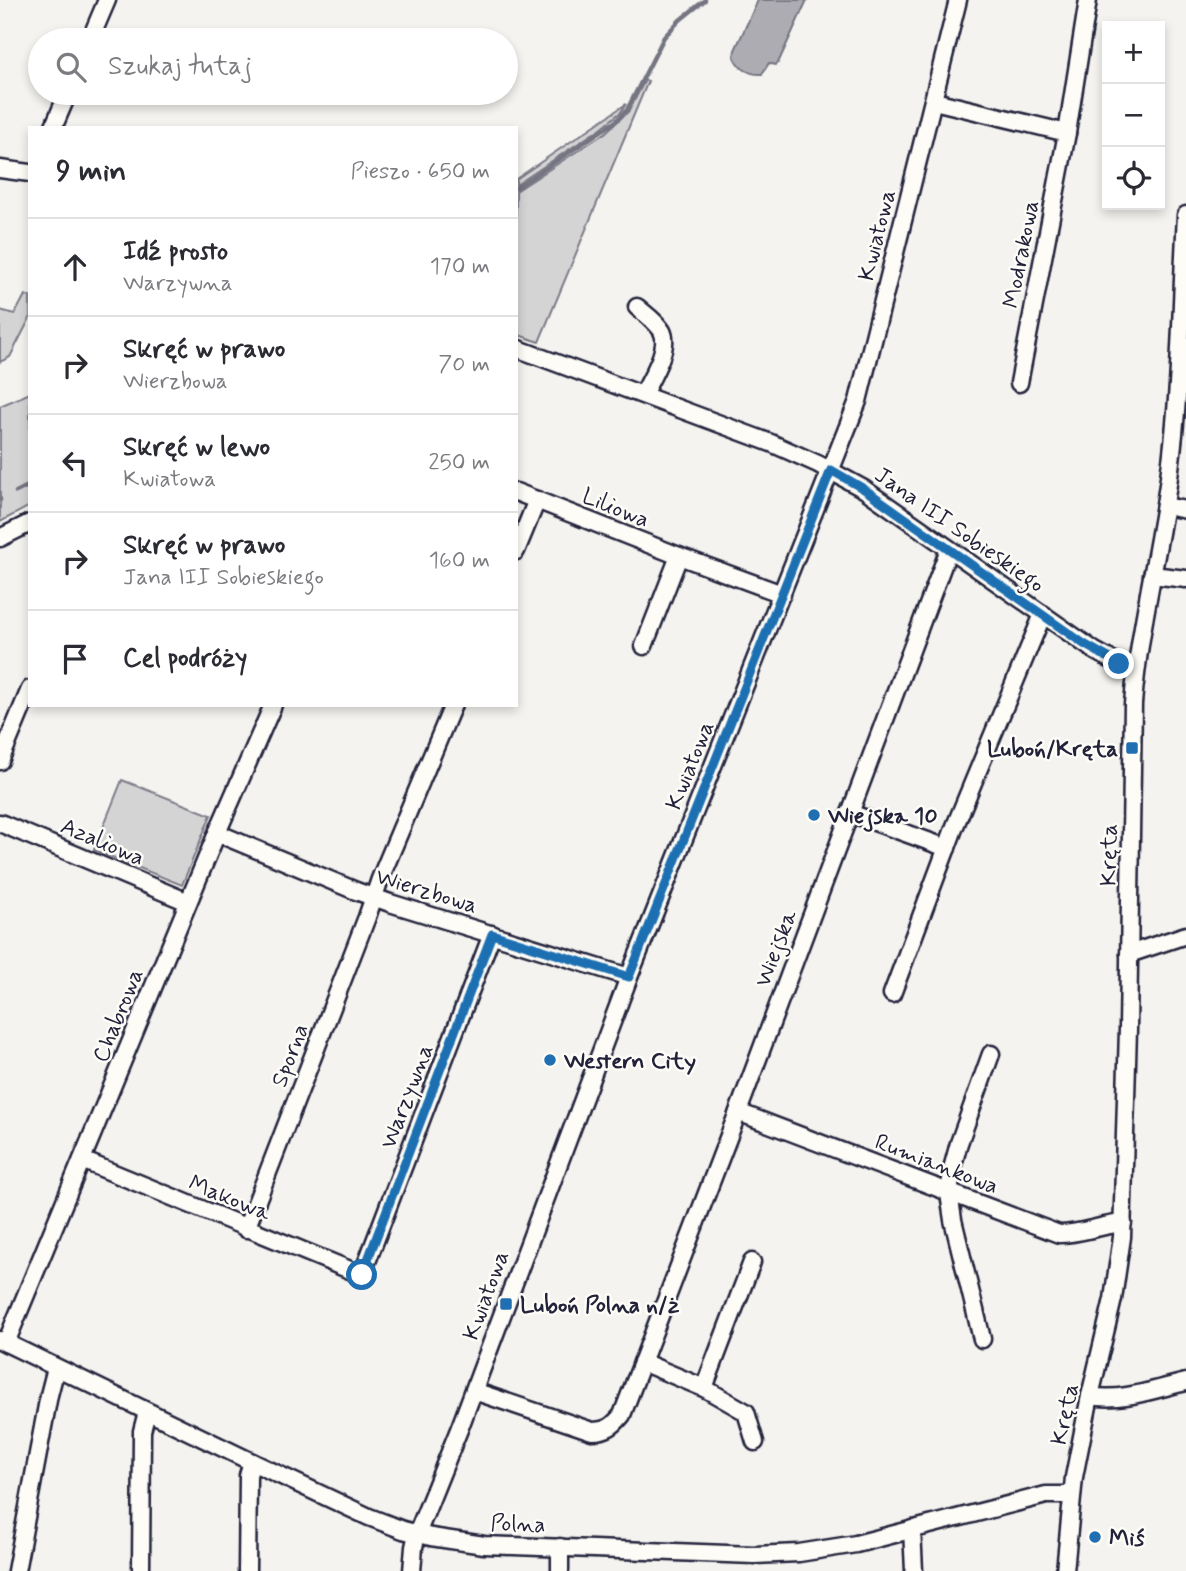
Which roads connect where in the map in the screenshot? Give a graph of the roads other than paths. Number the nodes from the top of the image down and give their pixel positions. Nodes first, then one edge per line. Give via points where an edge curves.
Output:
1 (107, 0) edge
2 (958, 0) edge
3 (1088, 0) edge
4 (95, 28) edge
5 (934, 101) junction
6 (63, 105) edge
7 (54, 126) edge
8 (1067, 133) junction
9 (0, 169) edge
10 (28, 173) edge
11 (1186, 215) edge
12 (637, 307) dead end
13 (518, 349) edge
14 (1019, 383) dead end
15 (643, 395) junction
16 (831, 470) junction
17 (518, 493) edge
18 (537, 500) junction
19 (1165, 506) junction
20 (1186, 510) edge
21 (28, 524) edge
22 (0, 538) edge
23 (518, 546) edge
24 (948, 549) junction
25 (678, 556) junction
26 (1152, 575) junction
27 (1186, 579) edge
28 (782, 594) junction
29 (1043, 614) junction
30 (644, 646) dead end
31 (1136, 668) junction
32 (28, 694) edge
33 (272, 707) edge
34 (452, 707) edge
35 (0, 761) edge
36 (850, 813) junction
37 (0, 823) edge
38 (217, 833) junction
39 (947, 848) junction
40 (374, 897) junction
41 (188, 902) junction
42 (492, 934) junction
43 (1186, 935) edge
44 (1129, 954) junction
45 (629, 977) junction
46 (892, 994) dead end
47 (991, 1054) dead end
48 (738, 1112) junction
49 (82, 1160) junction
50 (949, 1193) junction
51 (1122, 1223) junction
52 (246, 1228) junction
53 (752, 1262) dead end
54 (362, 1275) joint
55 (982, 1339) dead end
56 (3, 1341) edge
57 (642, 1362) junction
58 (56, 1368) junction
59 (1186, 1382) edge
60 (704, 1388) junction
61 (474, 1391) junction
62 (1090, 1396) junction
63 (147, 1412) junction
64 (755, 1442) dead end
65 (252, 1462) junction
66 (1072, 1495) junction
67 (912, 1529) junction
68 (417, 1534) junction
69 (560, 1547) junction
70 (16, 1571) edge
71 (141, 1571) edge
72 (247, 1571) edge
73 (412, 1571) edge
74 (560, 1571) edge
75 (915, 1571) edge
76 (1065, 1571) edge

1 - 4 street
2 - 5 street, Kwiatowa
3 - 8 street, Modrakowa
5 - 8 street
5 - 16 street, Kwiatowa via 858,401
6 - 7 street
8 - 14 street, Modrakowa
9 - 10 street
11 - 19 street, Kręta via 1173,446
12 - 15 street via 657,325 665,340
13 - 15 street, Jana III Sobieskiego
15 - 16 street, Jana III Sobieskiego
16 - 24 street, Jana III Sobieskiego
16 - 28 street, Kwiatowa
17 - 18 street
18 - 23 street
18 - 25 street, Liliowa
19 - 20 street
19 - 26 street, Kręta
21 - 22 street
24 - 29 street, Jana III Sobieskiego
24 - 36 street, Wiejska
25 - 28 street, Liliowa
25 - 30 street
26 - 27 street
26 - 31 street, Kręta
28 - 45 street, Kwiatowa
29 - 31 street, Jana III Sobieskiego via 1104,657
29 - 39 street
31 - 44 street, Kręta
32 - 35 street
33 - 38 street, Chabrowa
34 - 40 street, Sporna
36 - 39 street
36 - 48 street, Wiejska
37 - 41 street, Azaliowa
38 - 40 street, Wierzbowa
38 - 41 street, Chabrowa
39 - 46 street
40 - 42 street, Wierzbowa
40 - 52 street, Sporna
41 - 49 street, Chabrowa
42 - 45 street, Wierzbowa
42 - 54 street, Warzywna
43 - 44 street
44 - 51 street, Kręta
45 - 61 street, Kwiatowa
47 - 50 street via 959,1143
48 - 50 street, Rumiankowa
48 - 57 street, Wiejska
49 - 52 street, Makowa
49 - 56 street, Chabrowa
50 - 51 street, Rumiankowa via 1059,1234
50 - 55 street
51 - 62 street, Kręta via 1114,1299
52 - 54 street, Makowa
53 - 60 street
56 - 58 street, Polna
57 - 60 street
57 - 61 street, Wiejska via 622,1415 605,1430 586,1429
58 - 63 street, Polna
58 - 70 street
59 - 62 street via 1120,1397
60 - 64 street via 746,1412
61 - 68 street, Kwiatowa
62 - 66 street, Kręta
63 - 65 street, Polna
63 - 71 street via 142,1431
65 - 68 street, Polna via 369,1517
65 - 72 street
66 - 67 street, Polna via 1046,1495
66 - 76 street, Kręta
67 - 69 street, Polna via 842,1547 785,1554
67 - 75 street
68 - 69 street, Polna via 476,1544
68 - 73 street, Kwiatowa
69 - 74 street

